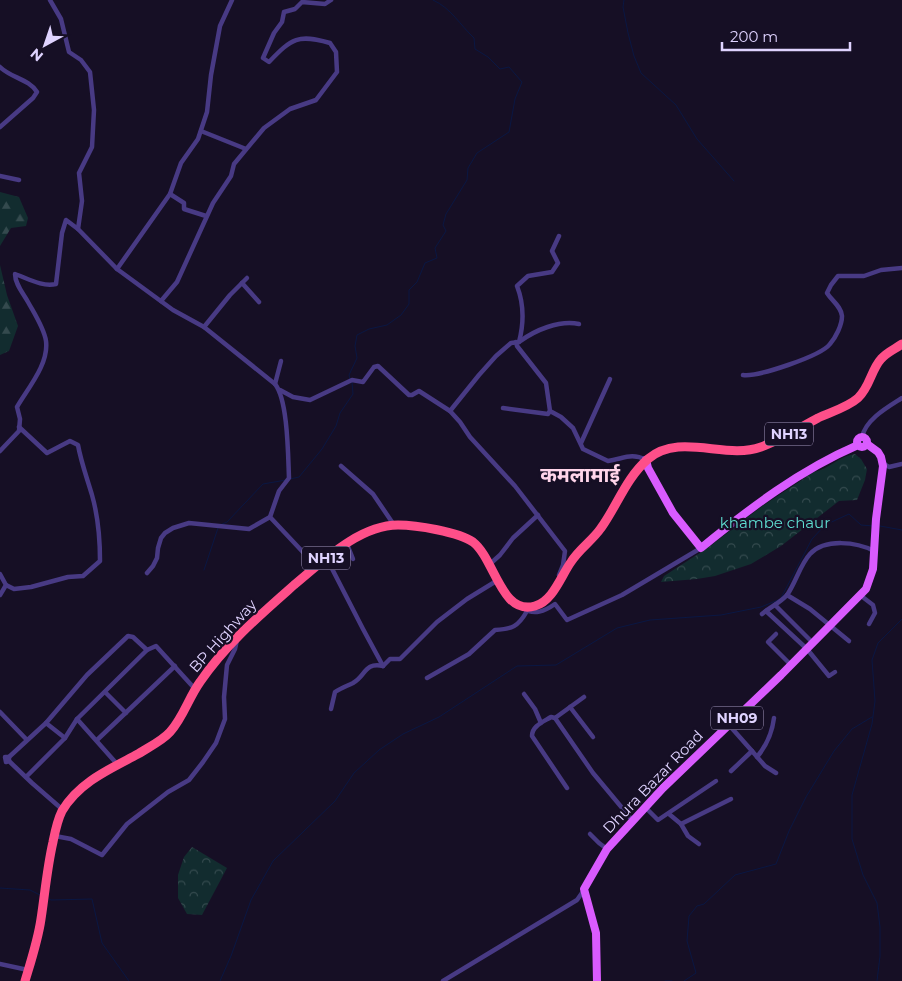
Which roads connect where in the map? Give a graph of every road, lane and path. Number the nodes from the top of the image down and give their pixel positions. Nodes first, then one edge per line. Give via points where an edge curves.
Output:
1 (50, 0) edge
2 (232, 0) edge
3 (331, 0) edge
4 (0, 67) edge
5 (0, 127) edge
6 (201, 131) junction
7 (246, 149) junction
8 (0, 176) edge
9 (19, 180) dead end
10 (170, 194) junction
11 (206, 216) junction
12 (78, 229) junction
13 (559, 236) dead end
14 (902, 268) edge
15 (117, 269) junction
16 (247, 278) dead end
17 (242, 283) junction
18 (161, 301) junction
19 (259, 302) dead end
20 (579, 324) dead end
21 (204, 327) junction
22 (518, 342) junction
23 (902, 344) edge
24 (280, 361) dead end
25 (743, 375) dead end
26 (610, 379) dead end
27 (275, 384) junction
28 (280, 390) junction
29 (902, 398) edge
30 (503, 408) dead end
31 (450, 411) junction
32 (550, 411) junction
33 (19, 427) junction
34 (862, 437) junction
35 (581, 443) junction
36 (867, 444) junction
37 (858, 445) junction
38 (0, 452) edge
39 (646, 460) junction
40 (883, 463) junction
41 (902, 464) edge
42 (340, 466) dead end
43 (538, 516) junction
44 (270, 517) junction
45 (394, 525) junction
46 (347, 544) junction
47 (701, 548) junction
48 (875, 551) junction
49 (326, 557) junction
50 (353, 559) dead end
51 (490, 564) junction
52 (316, 566) junction
53 (147, 573) dead end
54 (0, 574) edge
55 (498, 580) junction
56 (558, 581) junction
57 (6, 585) junction
58 (0, 595) edge
59 (787, 595) junction
60 (860, 595) junction
61 (775, 605) junction
62 (525, 609) junction
63 (785, 615) junction
64 (778, 622) junction
65 (870, 624) dead end
66 (830, 625) junction
67 (776, 634) dead end
68 (238, 636) junction
69 (850, 641) dead end
70 (813, 643) junction
71 (147, 650) junction
72 (806, 650) junction
73 (791, 665) junction
74 (174, 666) junction
75 (383, 666) junction
76 (835, 672) dead end
77 (426, 678) dead end
78 (195, 689) junction
79 (105, 692) junction
80 (524, 694) dead end
81 (584, 697) dead end
82 (570, 707) junction
83 (331, 709) dead end
84 (0, 712) edge
85 (126, 713) junction
86 (555, 718) junction
87 (774, 718) dead end
88 (77, 719) junction
89 (46, 723) junction
90 (541, 723) junction
91 (729, 725) junction
92 (593, 737) dead end
93 (66, 738) junction
94 (27, 740) junction
95 (97, 740) junction
96 (0, 751) edge
97 (752, 751) junction
98 (757, 757) junction
99 (7, 759) junction
100 (0, 766) edge
101 (118, 766) junction
102 (731, 771) dead end
103 (776, 773) dead end
104 (26, 777) junction
105 (716, 781) dead end
106 (567, 788) dead end
107 (731, 800) dead end
108 (645, 807) junction
109 (63, 810) junction
110 (669, 814) junction
111 (633, 821) junction
112 (681, 824) junction
113 (590, 834) dead end
114 (54, 835) junction
115 (699, 844) dead end
116 (607, 849) junction
117 (584, 889) junction
118 (0, 964) edge
119 (28, 970) junction
120 (25, 981) edge
121 (443, 981) edge
122 (597, 981) edge

1 - 12 street via 61,19 69,52 90,72 94,110 92,148 79,173 82,201
2 - 6 street via 220,26 207,112
3 - 7 street via 325,4 302,2 295,9 284,12 263,58 269,62 284,46 302,38 316,39 330,44 336,52 337,72 316,100 290,109 264,128
4 - 5 street via 32,85 37,92
6 - 7 street
6 - 10 street via 181,163
7 - 11 street via 234,164 231,176
8 - 9 street
10 - 11 street via 184,202 184,209
10 - 15 street
11 - 18 street via 177,282
12 - 15 street
12 - 33 street via 66,220 56,284 48,286 16,274 15,280 46,340 40,370 17,407
13 - 22 street via 552,251 558,263 552,272 528,276 517,286 523,326
14 - 25 street via 864,276 838,276 827,293 839,307 841,325 829,345 814,355 760,374
15 - 18 street
16 - 17 street
17 - 19 street
17 - 21 street
18 - 21 street
20 - 22 street via 570,322 549,327
21 - 27 street
22 - 31 street via 511,343 496,356
22 - 32 street via 517,346 546,383
23 - 39 highway, NH13 via 879,360 869,384 857,399 770,443 735,451 670,448
24 - 27 street
26 - 35 street
27 - 28 street
28 - 31 street via 293,397 310,400 352,380 363,382 378,366 409,395 419,391
28 - 44 street via 289,478 279,491
29 - 34 street via 877,415 865,427
30 - 32 street via 540,414
31 - 43 street
32 - 35 street via 573,428
33 - 38 street
33 - 57 street via 47,453 70,441 78,446 100,534 100,561 83,576 68,576 14,589
34 - 36 main road via 867,439
34 - 37 main road
35 - 39 street via 583,449 608,461 625,456
36 - 37 main road via 863,447
36 - 40 main road via 878,452
37 - 47 main road via 829,458 771,495
39 - 47 main road via 673,513
39 - 56 highway, NH13 via 632,476 601,529 573,558
40 - 41 street via 889,467
40 - 48 main road, Dhura Bazar Road / NH09
42 - 45 street via 373,494
43 - 51 street
43 - 56 street via 565,551
44 - 52 street
44 - 53 street via 249,529 189,523 173,528 162,538 157,558
45 - 46 highway, BP Highway / NH13 via 370,531
45 - 51 highway, BP Highway / NH13 via 464,537 481,550
46 - 49 highway, BP Highway / NH13
46 - 50 street
47 - 62 street via 622,595 567,620 555,604 537,613
48 - 59 street via 846,544 817,548 810,554
48 - 60 main road, Dhura Bazar Road / NH09 via 873,569 866,589
49 - 52 highway, BP Highway / NH13
49 - 75 street
51 - 55 highway, BP Highway / NH13
52 - 68 highway, BP Highway / NH13
54 - 57 street
55 - 62 highway, BP Highway / NH13 via 512,602
55 - 75 street via 436,622 400,659 390,659
56 - 62 highway, NH13 via 544,603
57 - 58 street
59 - 61 street
59 - 66 street
60 - 65 street via 873,605 875,613
60 - 66 main road, Dhura Bazar Road / NH09
61 - 63 street
61 - 64 street via 764,612
62 - 77 street via 522,620 510,630 495,630 469,654
63 - 64 street
63 - 70 street
64 - 72 street
66 - 69 street
66 - 70 main road, Dhura Bazar Road / NH09
67 - 73 street via 768,642
68 - 78 highway, BP Highway / NH13
68 - 114 street via 227,665 225,719 216,743 188,780 127,824 102,855 71,839
70 - 72 main road, Dhura Bazar Road / NH09
71 - 74 street via 156,646
71 - 79 street
71 - 89 street via 128,636 87,675
72 - 73 main road, Dhura Bazar Road / NH09
72 - 76 street via 829,676
73 - 91 main road, Dhura Bazar Road / NH09
74 - 78 street
74 - 85 street
75 - 83 street via 376,664 366,668 354,683 335,692
78 - 101 highway, BP Highway / NH13 via 169,733
79 - 85 street
79 - 88 street
80 - 90 street via 536,709
81 - 82 street
82 - 86 street
82 - 92 street
84 - 94 street
85 - 95 street
86 - 90 street
86 - 111 street via 593,773
87 - 98 street via 769,740
88 - 93 street
88 - 95 street
89 - 93 street
89 - 94 street
90 - 106 street via 532,736
91 - 97 street
91 - 108 main road, Dhura Bazar Road / NH09
93 - 104 street
94 - 99 street
95 - 101 street
96 - 99 street
97 - 98 street
97 - 102 street
98 - 103 street
99 - 100 street
99 - 104 street
101 - 109 highway, BP Highway / NH13 via 83,786
104 - 109 street
105 - 110 street
107 - 112 street
108 - 110 street via 658,820
108 - 111 main road, Dhura Bazar Road / NH09
109 - 114 highway, BP Highway / NH13
110 - 112 street
111 - 116 main road, Dhura Bazar Road / NH09
112 - 115 street via 688,836
113 - 116 street
114 - 119 highway, BP Highway / NH13 via 38,936
116 - 117 main road, Dhura Bazar Road / NH09
117 - 121 street via 577,900
117 - 122 main road via 596,933
118 - 119 street
119 - 120 highway, BP Highway / NH13

